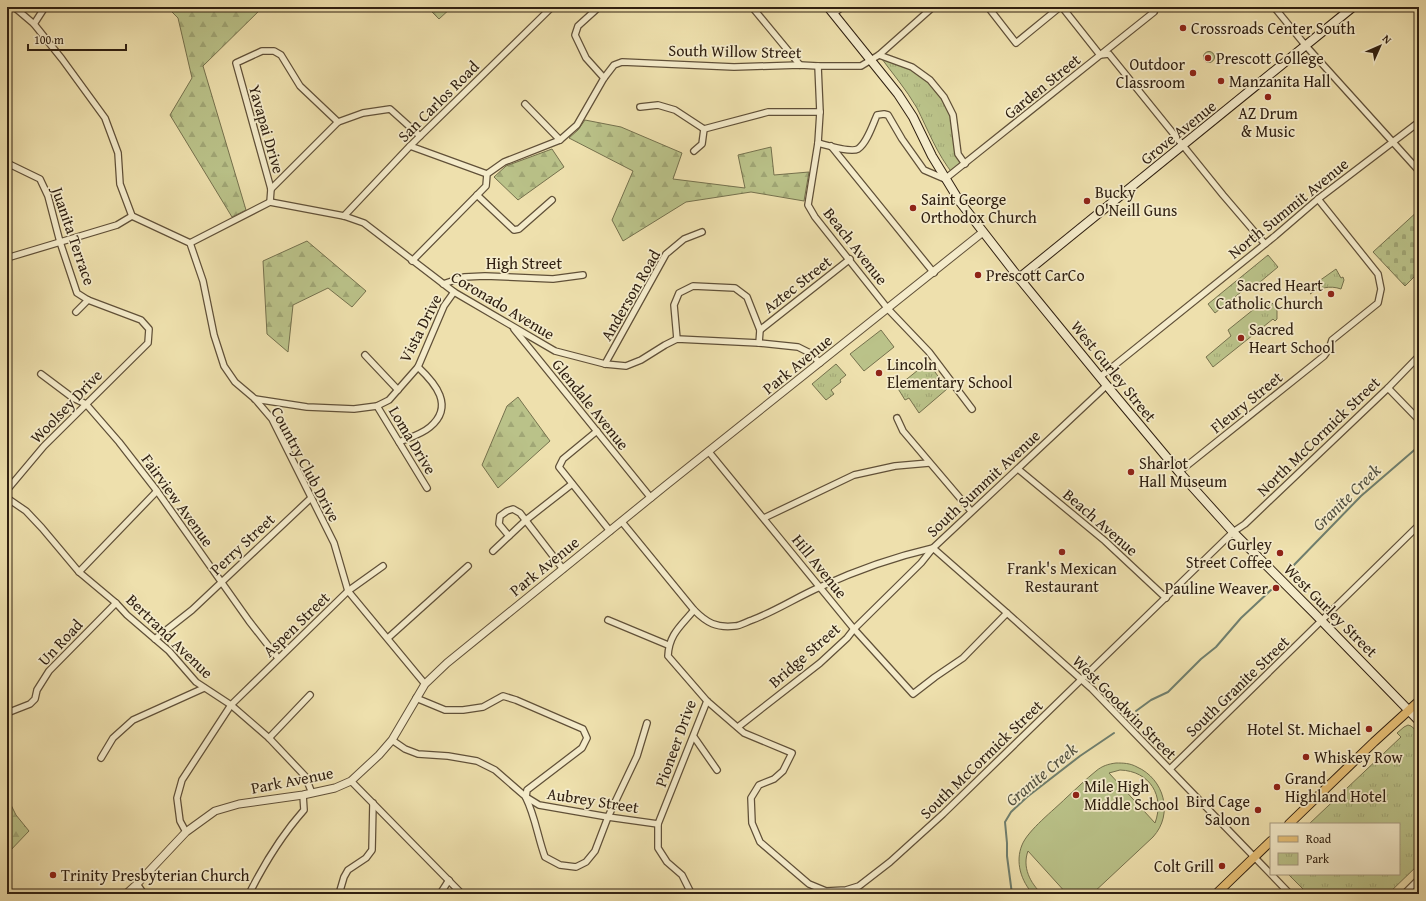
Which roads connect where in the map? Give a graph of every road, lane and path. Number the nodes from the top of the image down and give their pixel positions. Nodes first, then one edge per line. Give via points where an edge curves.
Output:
1 (14, 7) edge
2 (45, 7) edge
3 (552, 7) edge
4 (599, 7) edge
5 (752, 7) edge
6 (828, 7) edge
7 (842, 7) edge
8 (934, 7) edge
9 (988, 7) edge
10 (1061, 7) edge
11 (1274, 7) edge
12 (1353, 7) edge
13 (1154, 12) dead end
14 (833, 14) junction
15 (34, 24) junction
16 (1306, 46) junction
17 (879, 55) junction
18 (1100, 55) junction
19 (871, 61) junction
20 (800, 65) junction
21 (818, 66) junction
22 (604, 78) junction
23 (525, 104) dead end
24 (640, 107) dead end
25 (820, 112) junction
26 (338, 122) junction
27 (1419, 122) edge
28 (704, 129) junction
29 (420, 136) junction
30 (560, 140) junction
31 (1393, 141) junction
32 (818, 143) junction
33 (410, 146) junction
34 (831, 146) junction
35 (1183, 146) junction
36 (694, 151) dead end
37 (7, 163) edge
38 (965, 164) junction
39 (1419, 171) edge
40 (487, 174) junction
41 (945, 179) junction
42 (271, 189) junction
43 (477, 195) junction
44 (1318, 199) junction
45 (552, 200) dead end
46 (270, 202) junction
47 (132, 216) junction
48 (344, 216) junction
49 (702, 232) dead end
50 (983, 232) junction
51 (60, 242) junction
52 (190, 244) junction
53 (1265, 244) junction
54 (7, 258) edge
55 (850, 259) junction
56 (412, 261) junction
57 (934, 273) junction
58 (583, 275) dead end
59 (1019, 278) junction
60 (443, 284) junction
61 (454, 292) junction
62 (88, 300) junction
63 (888, 309) junction
64 (76, 312) dead end
65 (511, 325) junction
66 (760, 330) junction
67 (677, 339) junction
68 (148, 343) joint
69 (759, 343) junction
70 (365, 354) dead end
71 (1419, 356) edge
72 (605, 364) junction
73 (820, 364) junction
74 (418, 367) junction
75 (41, 374) dead end
76 (1100, 377) junction
77 (1107, 385) junction
78 (1388, 388) junction
79 (398, 390) junction
80 (255, 399) junction
81 (86, 404) junction
82 (377, 406) junction
83 (972, 409) dead end
84 (897, 418) dead end
85 (1419, 420) edge
86 (597, 431) junction
87 (399, 442) junction
88 (709, 452) junction
89 (929, 463) junction
90 (1018, 469) junction
91 (1180, 472) junction
92 (572, 484) junction
93 (427, 488) dead end
94 (7, 490) edge
95 (157, 491) junction
96 (7, 498) edge
97 (311, 498) junction
98 (651, 498) junction
99 (971, 511) junction
100 (764, 518) junction
101 (526, 520) junction
102 (622, 522) junction
103 (1419, 525) edge
104 (610, 531) junction
105 (1233, 532) junction
106 (509, 536) junction
107 (933, 548) junction
108 (493, 550) dead end
109 (383, 566) dead end
110 (468, 566) dead end
111 (563, 569) junction
112 (79, 572) junction
113 (221, 582) junction
114 (820, 587) junction
115 (348, 591) junction
116 (1166, 598) junction
117 (116, 603) junction
118 (694, 610) junction
119 (1007, 613) junction
120 (608, 620) dead end
121 (1322, 620) junction
122 (854, 629) junction
123 (388, 638) junction
124 (155, 639) junction
125 (668, 645) junction
126 (278, 658) junction
127 (1082, 680) junction
128 (425, 684) junction
129 (204, 688) junction
130 (310, 695) dead end
131 (416, 698) junction
132 (707, 701) junction
133 (1419, 701) edge
134 (231, 705) junction
135 (1409, 711) junction
136 (7, 713) edge
137 (1419, 722) edge
138 (647, 724) dead end
139 (738, 727) junction
140 (694, 737) junction
141 (269, 738) junction
142 (392, 740) junction
143 (101, 758) dead end
144 (1170, 769) junction
145 (717, 770) dead end
146 (351, 781) junction
147 (312, 793) junction
148 (303, 795) junction
149 (526, 798) junction
150 (373, 804) junction
151 (608, 817) junction
152 (1290, 823) edge
153 (658, 824) junction
154 (186, 832) junction
155 (1270, 842) edge
156 (1254, 857) junction
157 (1270, 873) edge
158 (1272, 875) edge
159 (449, 880) junction
160 (1418, 882) edge
161 (137, 884) junction
162 (126, 894) edge
163 (144, 894) edge
164 (249, 894) edge
165 (339, 894) edge
166 (440, 894) edge
167 (462, 894) edge
168 (690, 894) edge
169 (1216, 894) edge
170 (1290, 894) edge
171 (1404, 894) edge

1 - 15 street
2 - 15 street
3 - 29 street, San Carlos Road
4 - 22 street via 578,26 575,35 586,58
5 - 20 street
6 - 14 main road, West Gurley Street
7 - 14 street
8 - 17 street
9 - 10 street via 1016,43
10 - 18 street
11 - 16 street
12 - 16 main road, Grove Avenue
13 - 18 street, Garden Street
14 - 19 main road, West Gurley Street
15 - 47 street via 105,118 118,153 120,184
16 - 31 street
16 - 35 main road, Grove Avenue
17 - 19 street
17 - 38 street via 912,66 930,80 944,97 953,115 958,154
18 - 35 street via 1109,54
18 - 38 street, Garden Street
19 - 21 street, South Willow Street via 861,66
19 - 41 main road, West Gurley Street via 913,117
20 - 21 street, South Willow Street
20 - 22 street, South Willow Street via 734,67 622,62 614,65
21 - 25 street, Beach Avenue
22 - 30 street, South Willow Street via 577,125
23 - 30 street
24 - 28 street via 658,106 675,110
25 - 28 street via 768,112
25 - 32 street, Beach Avenue
26 - 29 street via 362,113 390,108
26 - 42 street
26 - 42 street, Yavapai Drive via 300,86 281,55 274,51 262,51 236,64
27 - 31 street, North Summit Avenue
28 - 36 street via 702,144
29 - 33 street, San Carlos Road
30 - 40 street, South Willow Street via 504,162
31 - 39 street
31 - 44 street, North Summit Avenue
32 - 34 street
32 - 55 street, Beach Avenue via 808,205
33 - 40 street
33 - 48 street, San Carlos Road
34 - 41 street via 858,149 867,138 877,115 888,115 924,170
34 - 57 street
35 - 53 street
35 - 59 main road, Grove Avenue
37 - 51 street, Juanita Terrace via 40,179 48,196
38 - 41 street, Garden Street
40 - 43 street via 486,186
41 - 50 main road, West Gurley Street
42 - 46 street, Yavapai Drive
43 - 45 street via 514,230 519,229
43 - 56 street
44 - 53 street, North Summit Avenue
44 - 91 street, Fleury Street via 1378,274 1381,289 1378,303 1332,340 1324,356
46 - 48 street, Coronado Avenue
46 - 52 street
47 - 51 street via 117,225
47 - 52 street
48 - 56 street, Coronado Avenue via 364,223
49 - 72 street, Anderson Road via 684,239 666,254
50 - 57 street, Park Avenue
50 - 59 main road, West Gurley Street
51 - 54 street
51 - 62 street, Juanita Terrace via 77,292
52 - 80 street, Country Club Drive via 203,281 214,335 224,366 235,382
53 - 76 street, North Summit Avenue
55 - 63 street, Beach Avenue
55 - 66 street, Aztec Street
56 - 60 street, Coronado Avenue
57 - 63 street, Park Avenue
58 - 60 street, High Street via 553,279 464,276
59 - 76 main road, West Gurley Street
60 - 61 street, Coronado Avenue
61 - 65 street, Coronado Avenue
61 - 74 street, Vista Drive via 444,306
62 - 64 street
62 - 68 street, Juanita Terrace via 142,320 149,329
63 - 73 street, Park Avenue
63 - 83 street, Beach Avenue via 929,352
65 - 72 street, Coronado Avenue via 555,351
65 - 86 street, Glendale Avenue
66 - 67 street via 747,297 735,288 693,286 679,293 674,305
66 - 69 street
67 - 69 street
67 - 72 street, Coronado Avenue via 642,360 626,366
68 - 81 street, Woolsey Drive
69 - 73 street via 798,347 810,353
70 - 79 street
71 - 78 street, North McCormick Street
73 - 88 street, Park Avenue
74 - 79 street, Vista Drive
74 - 87 street via 429,378 443,403 440,416 430,428
75 - 81 street, Fairview Avenue via 73,398
76 - 77 main road, West Gurley Street
77 - 90 street, South Summit Avenue
77 - 91 main road, West Gurley Street
78 - 85 street
78 - 105 street, North McCormick Street via 1243,526
79 - 82 street, Vista Drive via 389,400
80 - 82 street, Vista Drive via 307,407 354,409
80 - 97 street, Country Club Drive via 272,419
81 - 94 street, Woolsey Drive via 44,446
81 - 95 street, Fairview Avenue
82 - 87 street, Loma Drive
84 - 89 street via 903,430
86 - 92 street via 563,459 559,467
86 - 98 street, Glendale Avenue
87 - 93 street, Loma Drive
88 - 98 street, Park Avenue
88 - 100 street, Hill Avenue
89 - 99 street
89 - 100 street via 895,466 854,475
90 - 99 street, South Summit Avenue
90 - 116 street, Beach Avenue via 1105,541
91 - 105 main road, West Gurley Street
92 - 101 street
92 - 104 street
95 - 112 street
95 - 113 street, Fairview Avenue
96 - 112 street, Bertrand Avenue via 26,511
97 - 113 street, Perry Street
97 - 115 street, Country Club Drive via 334,543
98 - 102 street, Park Avenue
99 - 107 street, South Summit Avenue
100 - 114 street, Hill Avenue
101 - 106 street
101 - 106 street via 513,509 500,516 499,524
101 - 111 street
102 - 104 street, Park Avenue
102 - 118 street
103 - 121 street, South Granite Street
104 - 111 street, Park Avenue
105 - 116 street, South McCormick Street
105 - 121 main road, West Gurley Street
106 - 108 street
107 - 114 street, South Summit Avenue via 874,564
107 - 119 street, West Goodwin Street
107 - 122 street, Bridge Street
109 - 115 street, Aspen Street
110 - 123 street
111 - 128 street, Park Avenue via 447,663
112 - 117 street, Bertrand Avenue
113 - 124 street, Perry Street via 192,610
113 - 126 street, Fairview Avenue
114 - 118 street, South Summit Avenue via 767,614 736,626 720,627 706,621
114 - 122 street, Hill Avenue
115 - 123 street, Country Club Drive
115 - 126 street, Aspen Street
116 - 127 street, South McCormick Street
117 - 124 street, Bertrand Avenue
117 - 136 street, Un Road via 48,670 35,699 30,704
118 - 125 street
119 - 122 street, Hill Avenue via 963,658 913,694
119 - 127 street, West Goodwin Street
120 - 125 street
121 - 135 main road, West Gurley Street
121 - 144 street, South Granite Street
122 - 139 street, Bridge Street via 820,663
123 - 128 street, Country Club Drive
124 - 129 street, Bertrand Avenue
125 - 132 street, Pioneer Drive via 668,656
126 - 134 street, Aspen Street
127 - 139 street, South McCormick Street via 890,862 859,886 846,890 826,891 809,884 760,842 752,823 751,798 759,785 774,779 783,771 792,753 744,733
127 - 144 street, West Goodwin Street
128 - 131 street, Park Avenue
129 - 134 street, Bertrand Avenue
129 - 143 street via 133,720 113,738
130 - 141 street
131 - 142 street, Park Avenue
131 - 149 street via 445,710 463,710 482,707 503,696 583,729 587,738 582,748 527,790
132 - 139 street
132 - 140 street, Pioneer Drive
133 - 135 main road
134 - 141 street, Bertrand Avenue
134 - 154 street, Aspen Street via 182,780 177,798 180,821
135 - 137 main road, West Gurley Street
135 - 152 main road
138 - 151 street via 637,756
140 - 145 street
140 - 153 street, Pioneer Drive
141 - 147 street, Bertrand Avenue via 305,776
142 - 146 street, Park Avenue via 380,755
142 - 149 street via 418,754 477,761 495,770
144 - 156 street, West Goodwin Street
146 - 147 street, Park Avenue
146 - 150 street
147 - 148 street, Park Avenue
148 - 154 street, Park Avenue via 239,804 215,812
148 - 164 street via 304,810 261,869
149 - 151 street, Aubrey Street via 538,805
149 - 151 street via 545,857 560,865 576,867 586,862 595,851
150 - 159 street
150 - 165 street via 372,850 366,858 348,870
151 - 153 street, Aubrey Street
153 - 168 street, Pioneer Drive via 658,848 666,862 682,875
154 - 161 street, Park Avenue
155 - 156 main road
156 - 157 street, West Goodwin Street
156 - 169 main road
158 - 170 street, West Goodwin Street
159 - 166 street
159 - 167 street
160 - 171 street
161 - 162 street, Park Avenue
161 - 163 street

